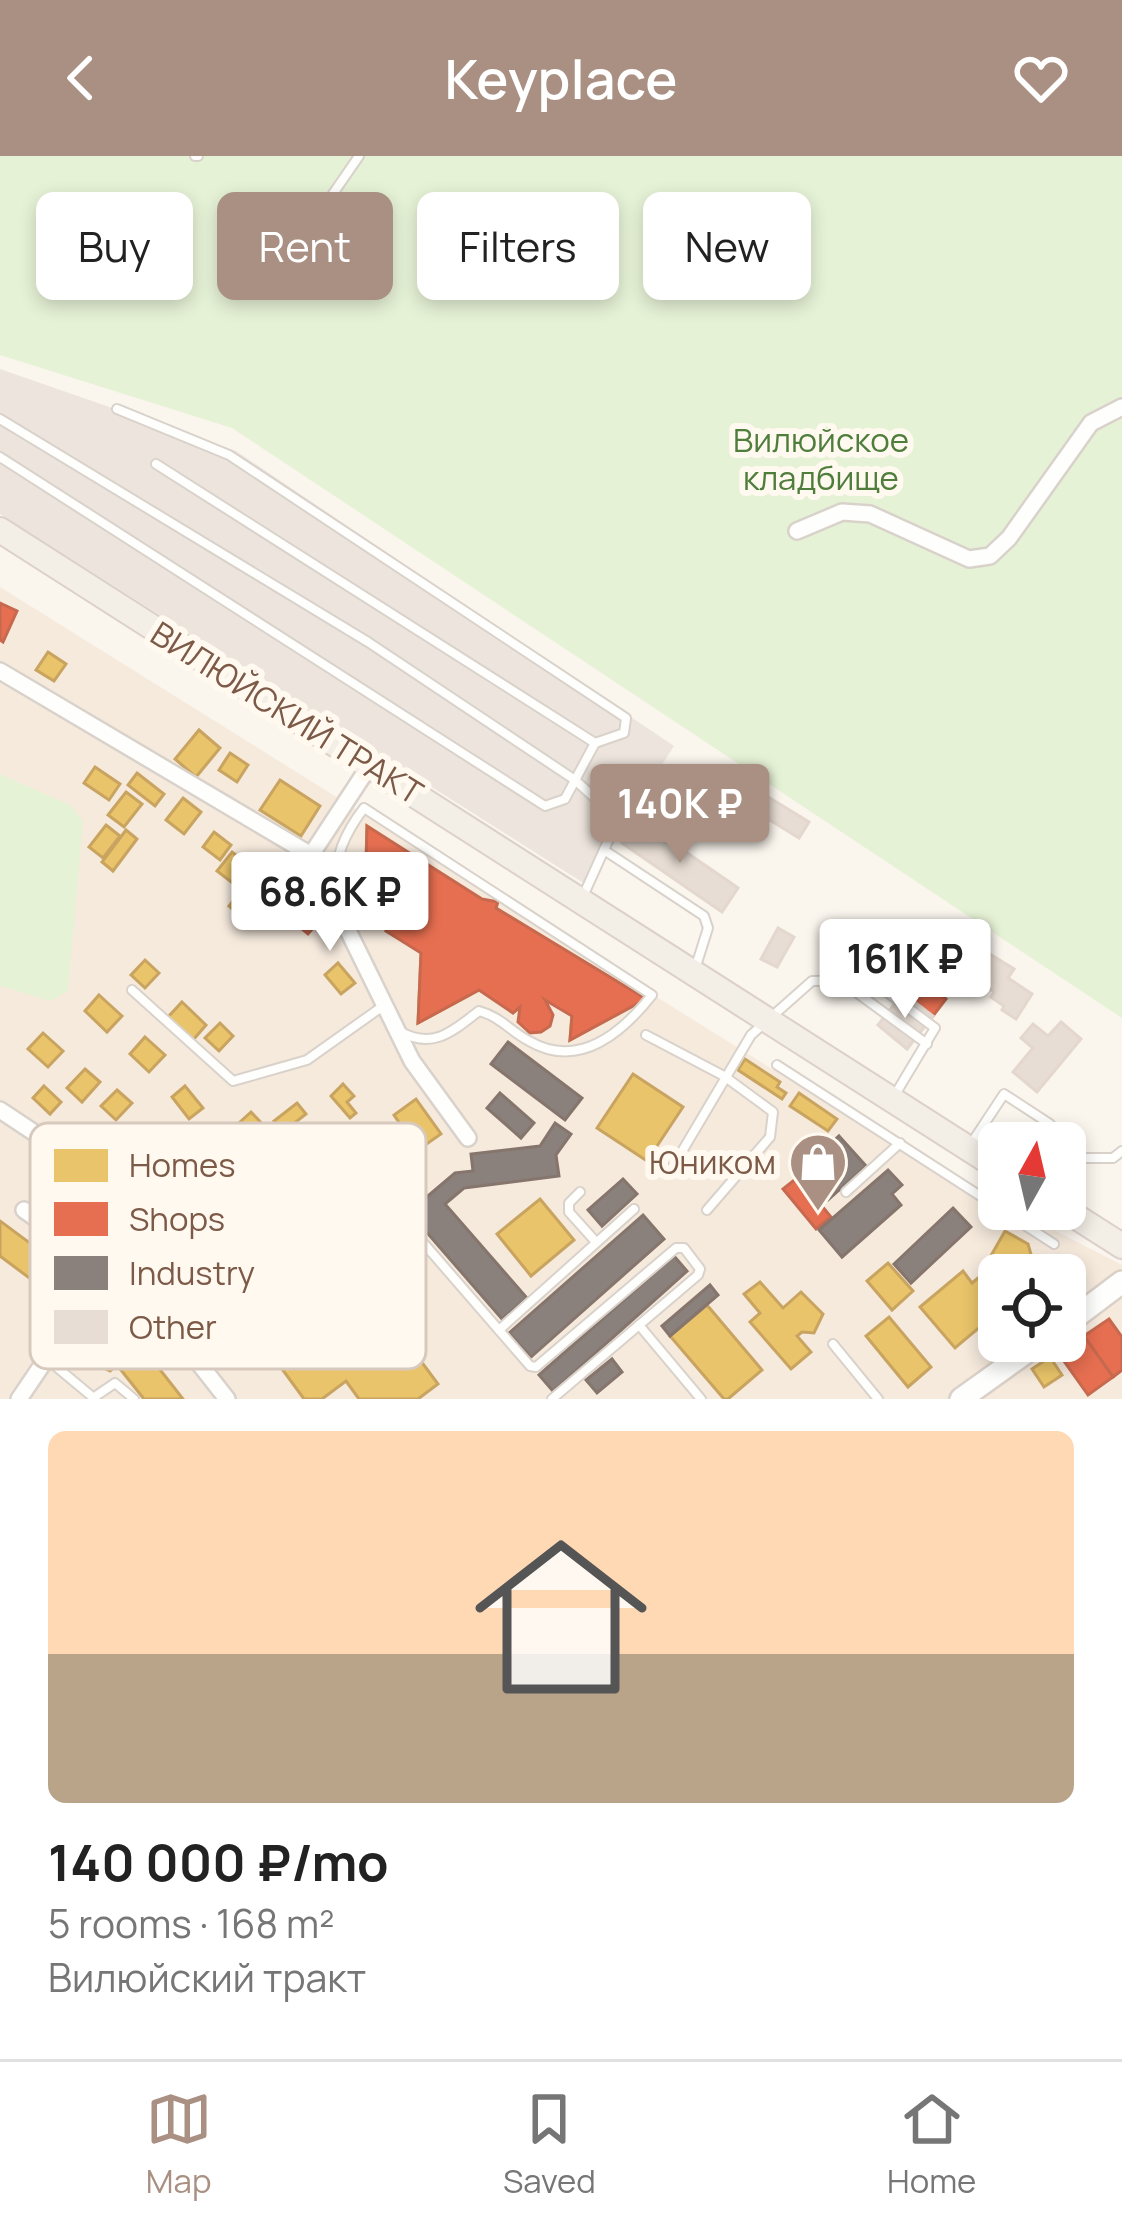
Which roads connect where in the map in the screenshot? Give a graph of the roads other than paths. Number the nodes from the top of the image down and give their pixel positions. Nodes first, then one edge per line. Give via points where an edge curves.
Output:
1 (359, 156) edge
2 (334, 192) edge
3 (1122, 407) edge
4 (117, 409) dead end
5 (0, 419) edge
6 (0, 457) edge
7 (156, 464) dead end
8 (0, 530) edge
9 (797, 530) dead end
10 (0, 671) edge
11 (596, 743) junction
12 (370, 765) junction
13 (575, 780) junction
14 (618, 819) junction
15 (761, 824) dead end
16 (604, 850) junction
17 (311, 855) junction
18 (581, 901) junction
19 (334, 903) junction
20 (693, 973) junction
21 (839, 980) junction
22 (132, 990) dead end
23 (382, 1006) junction
24 (766, 1019) junction
25 (394, 1028) junction
26 (646, 1035) dead end
27 (927, 1044) junction
28 (777, 1065) dead end
29 (724, 1076) junction
30 (882, 1093) junction
31 (0, 1111) edge
32 (856, 1114) junction
33 (985, 1122) edge
34 (1047, 1122) edge
35 (30, 1131) edge
36 (978, 1133) edge
37 (468, 1138) dead end
38 (900, 1143) junction
39 (968, 1148) junction
40 (978, 1154) edge
41 (1119, 1157) edge
42 (1086, 1158) edge
43 (671, 1170) dead end
44 (580, 1192) dead end
45 (846, 1192) dead end
46 (978, 1194) edge
47 (634, 1209) dead end
48 (24, 1210) dead end
49 (707, 1210) dead end
50 (30, 1214) edge
51 (1086, 1223) edge
52 (1032, 1230) edge
53 (596, 1242) junction
54 (1054, 1244) dead end
55 (426, 1246) edge
56 (1122, 1246) edge
57 (1122, 1282) edge
58 (1086, 1309) edge
59 (638, 1325) junction
60 (499, 1330) junction
61 (833, 1344) dead end
62 (1013, 1362) edge
63 (39, 1369) edge
64 (58, 1369) edge
65 (203, 1369) edge
66 (93, 1398) edge
67 (19, 1399) edge
68 (134, 1399) edge
69 (227, 1399) edge
70 (552, 1399) edge
71 (700, 1399) edge
72 (878, 1399) edge
73 (961, 1399) edge

1 - 2 lane
3 - 9 street via 1091,423 990,556 970,559 870,514 842,512
4 - 11 lane via 230,455 626,718 624,733
5 - 13 lane via 368,642
6 - 13 lane via 545,806 565,799
7 - 11 lane
8 - 12 main road, ВИЛЮЙСКИЙ ТРАКТ
10 - 17 street
11 - 13 lane
12 - 17 street
12 - 18 main road, ВИЛЮЙСКИЙ ТРАКТ
13 - 14 lane
14 - 15 lane via 649,804 724,802
14 - 16 lane
16 - 18 lane
16 - 20 lane via 704,916 709,928
17 - 19 street
18 - 20 main road, ВИЛЮЙСКИЙ ТРАКТ
19 - 23 street
19 - 25 lane via 336,859 364,808 652,995 611,1039 572,1052 528,1041 479,1011 445,1037
20 - 24 main road, ВИЛЮЙСКИЙ ТРАКТ
21 - 24 lane via 812,981
21 - 27 lane
21 - 27 lane via 871,980 935,1028
22 - 23 lane via 233,1081 307,1060
23 - 25 street
24 - 29 lane
24 - 30 main road, ВИЛЮЙСКИЙ ТРАКТ
25 - 37 street
26 - 29 lane
27 - 30 lane
28 - 32 lane
29 - 43 lane
29 - 49 lane via 770,1106 774,1128
30 - 32 lane
30 - 39 main road, ВИЛЮЙСКИЙ ТРАКТ
31 - 35 street
32 - 38 lane
33 - 34 lane via 1004,1094
36 - 39 lane
38 - 45 lane
38 - 46 lane
39 - 40 main road, ВИЛЮЙСКИЙ ТРАКТ
41 - 42 lane
44 - 53 lane via 567,1208
47 - 53 lane
48 - 50 street
51 - 56 main road
52 - 54 lane
53 - 60 lane
55 - 60 lane
57 - 58 main road
59 - 60 lane via 698,1275 684,1248 541,1365 530,1366
59 - 70 lane
59 - 71 lane
61 - 72 lane
62 - 73 main road
63 - 67 street
64 - 66 lane
65 - 69 street
66 - 68 lane via 115,1383

